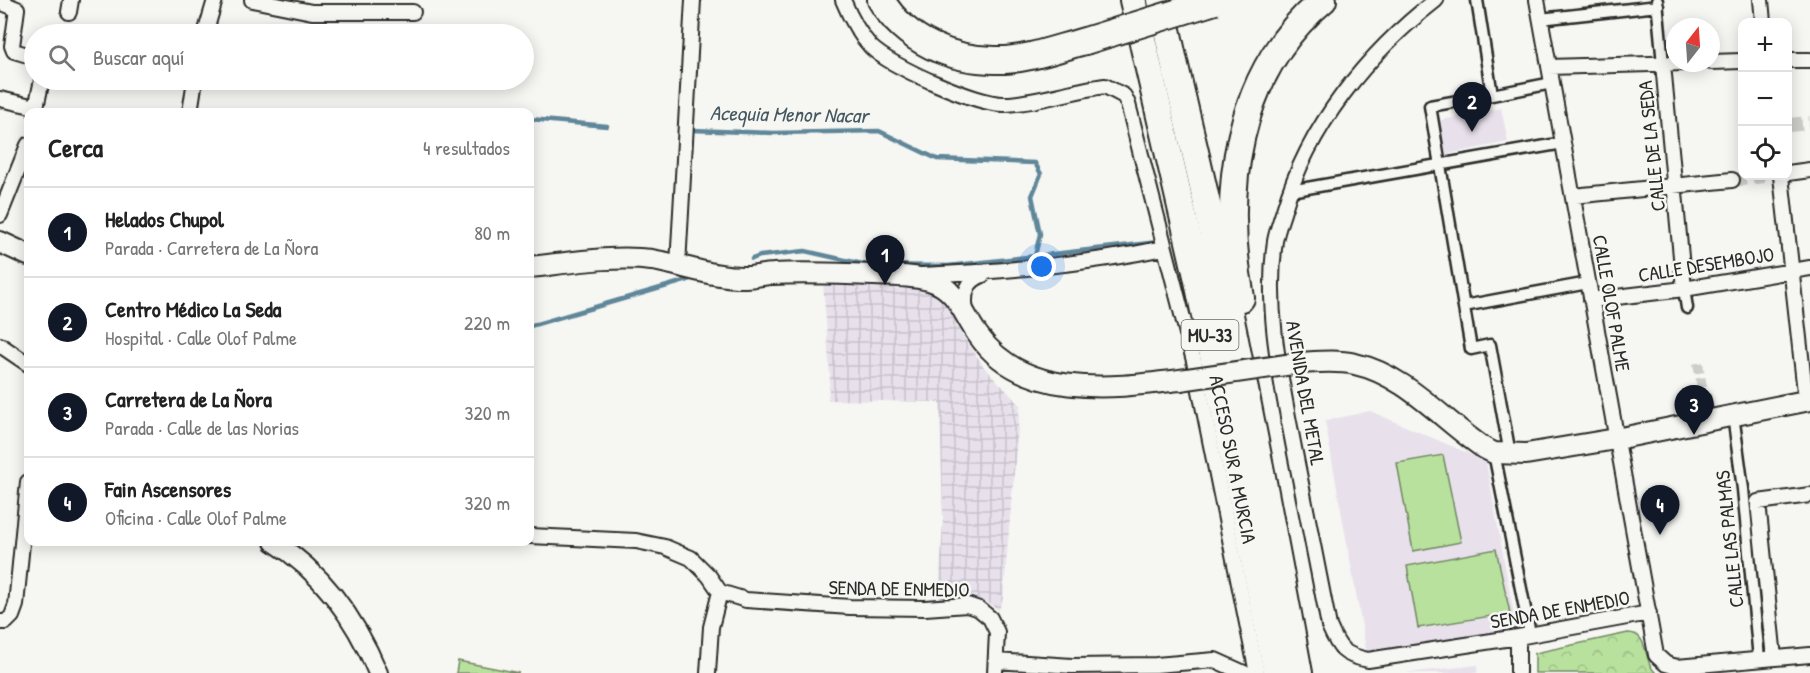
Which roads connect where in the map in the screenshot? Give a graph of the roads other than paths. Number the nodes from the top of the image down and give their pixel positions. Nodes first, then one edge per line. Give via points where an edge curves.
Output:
1 (215, 0) edge
2 (252, 0) edge
3 (693, 0) edge
4 (843, 0) edge
5 (881, 0) edge
6 (897, 0) edge
7 (1133, 0) edge
8 (1161, 0) edge
9 (1167, 0) edge
10 (1323, 0) edge
11 (1436, 0) edge
12 (1477, 0) edge
13 (1537, 0) edge
14 (1761, 0) edge
15 (1217, 1) edge
16 (0, 2) edge
17 (1657, 3) edge
18 (413, 12) dead end
19 (1763, 18) edge
20 (1540, 19) junction
21 (208, 24) edge
22 (1084, 33) junction
23 (24, 54) edge
24 (1792, 60) edge
25 (1810, 60) edge
26 (1720, 62) edge
27 (1738, 62) edge
28 (1662, 64) junction
29 (1666, 64) edge
30 (1549, 67) junction
31 (1552, 83) junction
32 (40, 90) edge
33 (193, 90) edge
34 (1492, 95) junction
35 (0, 99) edge
36 (29, 108) edge
37 (36, 108) edge
38 (191, 108) edge
39 (1563, 143) junction
40 (24, 157) edge
41 (1440, 165) junction
42 (1810, 170) edge
43 (24, 172) edge
44 (1792, 172) edge
45 (1732, 180) tunnel mouth
46 (1781, 180) edge
47 (14, 183) junction
48 (1675, 186) junction
49 (1290, 191) junction
50 (1573, 196) junction
51 (0, 215) edge
52 (0, 242) edge
53 (1164, 248) junction
54 (24, 253) edge
55 (678, 265) junction
56 (534, 267) edge
57 (1810, 268) edge
58 (1791, 271) junction
59 (991, 272) junction
60 (905, 276) junction
61 (1588, 283) junction
62 (1684, 289) junction
63 (1591, 300) junction
64 (1464, 306) junction
65 (1687, 308) dead end
66 (969, 321) junction
67 (0, 345) edge
68 (24, 361) edge
69 (1704, 399) tunnel mouth
70 (1808, 400) edge
71 (1249, 403) junction
72 (1733, 415) junction
73 (1708, 420) junction
74 (1616, 438) junction
75 (1502, 453) junction
76 (1810, 495) edge
77 (24, 523) edge
78 (534, 536) edge
79 (283, 546) edge
80 (720, 592) junction
81 (1649, 613) junction
82 (0, 622) edge
83 (1524, 635) junction
84 (1810, 655) edge
85 (1351, 657) joint
86 (1774, 658) junction
87 (1759, 659) junction
88 (996, 667) edge
89 (378, 673) edge
90 (708, 673) edge
91 (1244, 673) edge
92 (1257, 673) edge
93 (1277, 673) edge
94 (1299, 673) edge
95 (1518, 673) edge

1 - 21 street
2 - 18 street via 312,12
3 - 55 street
4 - 53 street via 859,33 884,58 989,103 1020,103 1105,86 1124,96
5 - 22 highway via 915,37 955,54 1000,60
6 - 22 highway via 916,20 937,33 974,45 1020,43
7 - 93 highway, ACCESO SUR A MURCIA / MU-33 via 1200,287
8 - 71 highway, ACCESO SUR A MURCIA / MU-33
9 - 22 highway
10 - 71 highway via 1303,19 1272,61 1252,100 1239,140 1233,211
11 - 49 street, AVENIDA DEL METAL via 1386,45 1334,105
12 - 34 street
13 - 20 street, CALLE OLOF PALME
14 - 19 street
15 - 22 highway, bridge
16 - 23 street via 17,9 12,46 14,51
17 - 20 street
17 - 28 street, CALLE DE LA SEDA
20 - 30 street, CALLE OLOF PALME
24 - 25 street
26 - 27 street
28 - 29 street
28 - 30 street
28 - 48 street, CALLE DE LA SEDA
30 - 31 street, CALLE OLOF PALME
31 - 34 street
31 - 39 street, CALLE OLOF PALME
32 - 37 street
33 - 38 street
34 - 41 street via 1430,106
35 - 36 street
39 - 41 street
39 - 50 street, CALLE OLOF PALME
40 - 47 street
41 - 49 street
41 - 64 street
42 - 44 street
43 - 47 street
45 - 48 street
46 - 58 street
47 - 51 street
48 - 50 street
48 - 62 street, CALLE DE LA SEDA
49 - 85 street, AVENIDA DEL METAL via 1275,239 1272,301 1276,355 1329,626 1336,642
50 - 61 street, CALLE OLOF PALME
52 - 54 main road
53 - 59 street via 1129,256
53 - 92 street via 1194,361
55 - 56 main road via 628,259
55 - 60 main road via 745,277
57 - 58 street, CALLE DESEMBOJO
58 - 62 street, CALLE DESEMBOJO
58 - 70 street
59 - 60 street
59 - 66 street via 968,284 965,299
60 - 66 main road via 926,279 949,290
61 - 63 street, CALLE OLOF PALME
61 - 64 street
62 - 63 street, CALLE DESEMBOJO
62 - 65 street
63 - 74 street, CALLE OLOF PALME
64 - 75 street via 1471,349 1490,345
66 - 75 main road, bridge via 984,344 1018,370 1045,381 1086,386 1180,380 1300,363 1353,363 1388,376 1471,439
67 - 68 street
69 - 73 street
70 - 72 main road
71 - 94 highway, ACCESO SUR A MURCIA / MU-33
72 - 73 main road
72 - 87 street, CALLE LAS PALMAS
73 - 74 main road
74 - 75 main road via 1526,454
74 - 81 street, CALLE OLOF PALME
75 - 83 street
76 - 86 street via 1758,502
77 - 82 street via 16,605 12,616
78 - 80 street via 636,541 664,547 691,558
79 - 89 street via 334,596
80 - 88 street, SENDA DE ENMEDIO via 780,604 925,608 967,605 990,618 997,632
80 - 90 street via 711,627
81 - 83 street, SENDA DE ENMEDIO
81 - 87 street, SENDA DE ENMEDIO via 1656,656 1666,664 1677,667
83 - 85 street, SENDA DE ENMEDIO via 1368,660
83 - 95 street
84 - 86 street, SENDA DE ENMEDIO
86 - 87 street, SENDA DE ENMEDIO
88 - 91 street, SENDA DE ENMEDIO via 1156,665 1215,660

